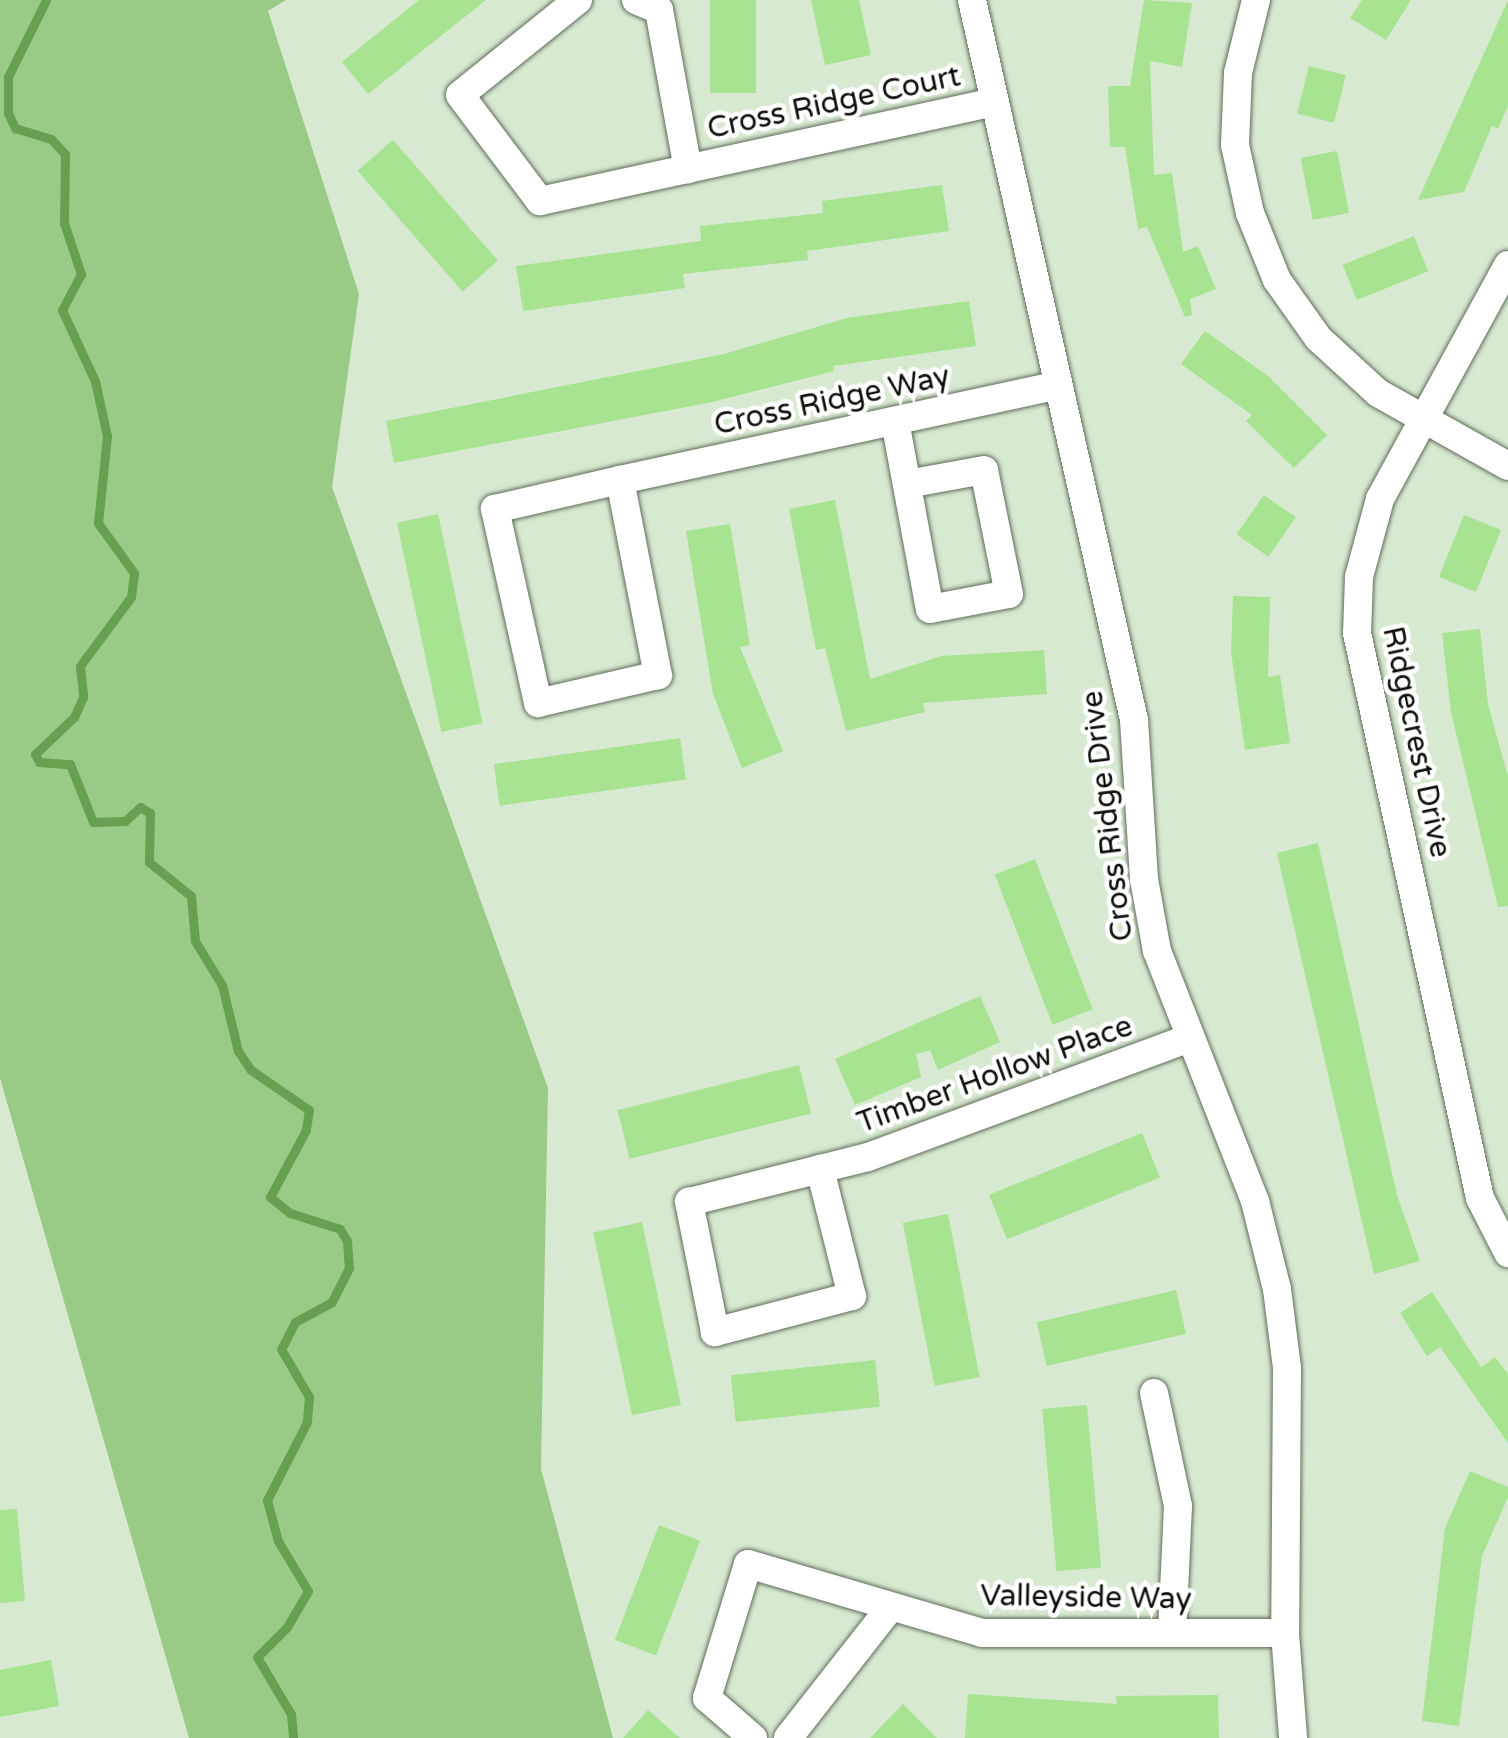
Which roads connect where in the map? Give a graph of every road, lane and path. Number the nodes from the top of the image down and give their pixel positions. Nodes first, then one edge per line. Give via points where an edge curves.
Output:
1 (578, 0) edge
2 (636, 0) edge
3 (972, 0) edge
4 (1256, 0) edge
5 (994, 102) junction
6 (688, 168) junction
7 (1508, 264) edge
8 (1056, 386) junction
9 (1420, 419) junction
10 (895, 421) junction
11 (1508, 466) edge
12 (620, 480) junction
13 (907, 484) junction
14 (1190, 1038) junction
15 (820, 1169) junction
16 (1508, 1253) edge
17 (1154, 1393) dead end
18 (889, 1609) junction
19 (1172, 1632) junction
20 (1285, 1633) junction
21 (753, 1738) edge
22 (788, 1738) edge
23 (1293, 1738) edge

1 - 6 street, Cross Ridge Court via 460,94 540,200
2 - 6 street, Cross Ridge Court via 659,10
3 - 5 street, Cross Ridge Drive
4 - 9 street via 1238,73 1235,145 1250,213 1277,280 1318,338 1378,393
5 - 6 street, Cross Ridge Court
5 - 8 street, Cross Ridge Drive
7 - 9 street, Ridgecrest Drive
8 - 10 street, Cross Ridge Way
8 - 14 street, Cross Ridge Drive via 1134,720 1144,880 1157,951
9 - 11 street
9 - 16 street, Ridgecrest Drive via 1380,499 1359,576 1357,633 1480,1198
10 - 12 street, Cross Ridge Way
10 - 13 street
12 - 12 street, Cross Ridge Way via 495,508 538,703 658,675
13 - 13 street via 930,608 1009,594 984,470
14 - 15 street, Timber Hollow Place via 868,1158
14 - 20 street, Cross Ridge Drive via 1255,1202 1277,1288 1287,1368
15 - 15 street, Timber Hollow Place via 689,1202 715,1332 852,1296
17 - 19 street via 1178,1506
18 - 19 street, Valleyside Way via 982,1633
18 - 21 street, Valleyside Way via 748,1564 706,1698
18 - 22 street
19 - 20 street, Valleyside Way
20 - 23 street, Cross Ridge Drive

